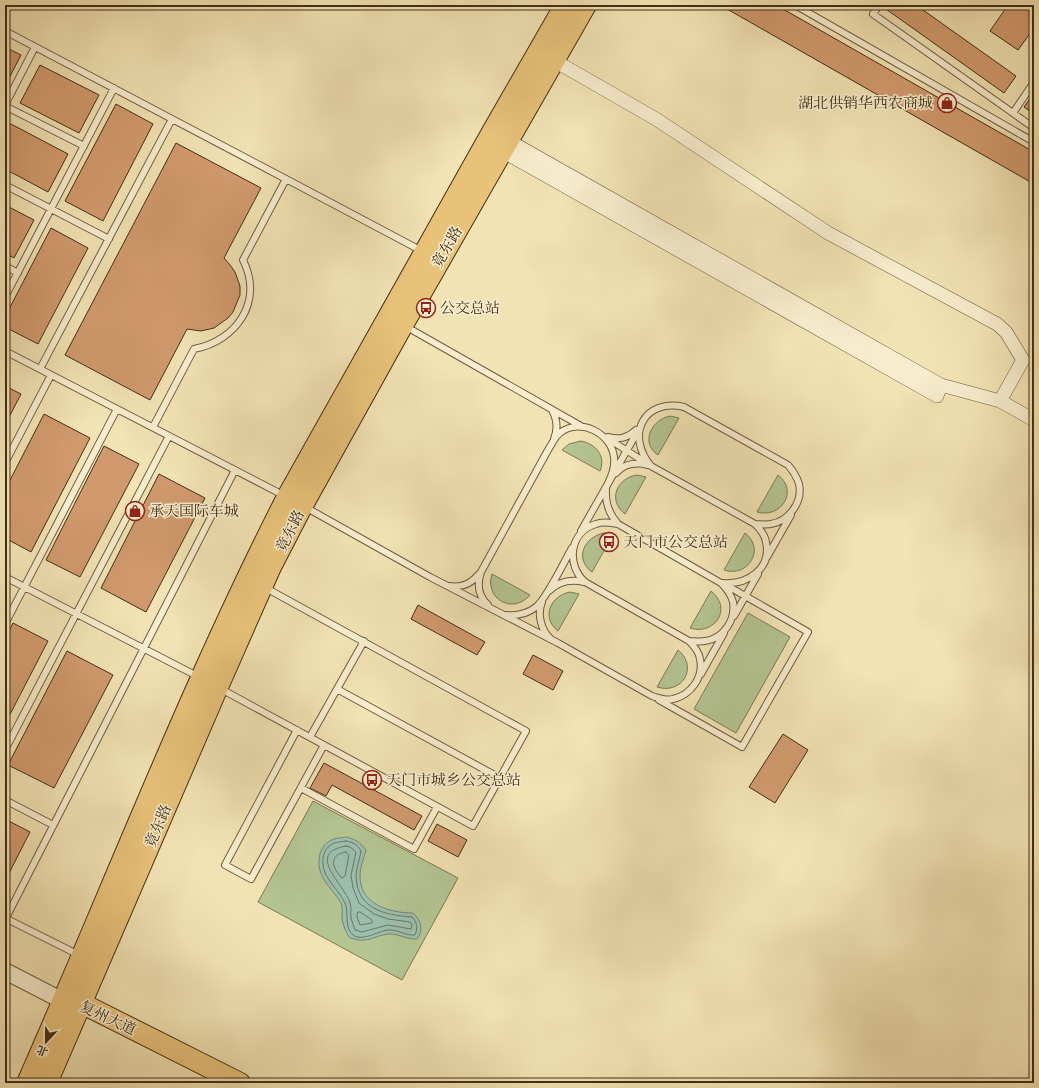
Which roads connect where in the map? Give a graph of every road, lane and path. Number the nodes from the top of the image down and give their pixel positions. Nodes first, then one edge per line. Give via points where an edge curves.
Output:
1 (565, 5) edge
2 (586, 5) edge
3 (795, 5) edge
4 (879, 5) edge
5 (5, 31) edge
6 (35, 47) junction
7 (555, 61) junction
8 (1034, 82) edge
9 (114, 88) junction
10 (5, 105) edge
11 (1013, 113) junction
12 (172, 119) junction
13 (1034, 128) edge
14 (497, 141) junction
15 (1034, 142) edge
16 (84, 146) junction
17 (286, 179) junction
18 (5, 185) edge
19 (51, 209) junction
20 (108, 239) junction
21 (424, 253) junction
22 (5, 266) edge
23 (18, 273) junction
24 (5, 297) edge
25 (396, 321) junction
26 (5, 351) edge
27 (40, 369) junction
28 (51, 375) junction
29 (1000, 401) junction
30 (117, 409) junction
31 (552, 410) junction
32 (644, 419) junction
33 (1034, 420) edge
34 (152, 427) junction
35 (582, 427) junction
36 (600, 434) junction
37 (169, 436) junction
38 (554, 440) junction
39 (627, 450) junction
40 (5, 463) edge
41 (651, 466) junction
42 (235, 470) junction
43 (610, 481) junction
44 (295, 501) junction
45 (796, 505) junction
46 (618, 524) junction
47 (755, 524) junction
48 (577, 539) junction
49 (764, 563) junction
50 (481, 572) junction
51 (5, 577) edge
52 (585, 582) junction
53 (722, 583) junction
54 (446, 585) junction
55 (263, 586) junction
56 (24, 587) junction
57 (545, 595) junction
58 (745, 596) junction
59 (493, 610) junction
60 (76, 614) junction
61 (730, 622) junction
62 (5, 624) edge
63 (364, 641) junction
64 (689, 641) junction
65 (558, 643) junction
66 (143, 649) junction
67 (698, 680) junction
68 (210, 683) junction
69 (337, 689) junction
70 (652, 696) junction
71 (297, 730) junction
72 (310, 737) junction
73 (324, 745) junction
74 (5, 750) edge
75 (500, 778) junction
76 (301, 788) junction
77 (5, 800) edge
78 (437, 807) junction
79 (53, 825) junction
80 (5, 918) edge
81 (82, 956) junction
82 (5, 971) edge
83 (74, 1006) junction
84 (27, 1083) edge
85 (48, 1083) edge
86 (214, 1083) edge
87 (240, 1083) edge

1 - 14 main road, 竟东路
2 - 7 main road, 竟东路
3 - 15 lane
4 - 11 lane via 873,14
5 - 6 lane
6 - 9 lane
6 - 10 lane
7 - 14 main road, 竟东路
7 - 29 street via 656,119 828,233 996,324 1006,332 1023,360
8 - 11 lane
9 - 12 lane
9 - 16 lane
10 - 16 lane
11 - 13 lane
12 - 17 lane
12 - 20 lane
14 - 21 main road, 竟东路
14 - 25 main road, 竟东路
14 - 29 street via 937,396 940,385
16 - 19 lane
17 - 21 lane
17 - 34 lane via 243,260 250,285 248,302 242,318 224,337 194,349
18 - 19 lane
19 - 20 lane
19 - 23 lane
20 - 27 lane
21 - 25 main road, 竟东路
22 - 23 lane
23 - 24 lane
25 - 31 lane
25 - 44 main road, 竟东路
26 - 27 lane
27 - 28 lane
28 - 30 lane
28 - 40 lane
29 - 33 street
30 - 34 lane
30 - 56 lane
31 - 35 lane
31 - 38 lane via 557,425
32 - 36 lane via 630,436 622,439
32 - 39 lane
32 - 41 lane via 638,441 641,452
32 - 45 lane via 662,406 684,407 788,465 799,484 800,495
34 - 37 lane
35 - 36 lane
35 - 38 lane via 566,429
36 - 39 lane
36 - 43 lane via 610,445 614,456
37 - 42 lane
37 - 60 lane
38 - 50 lane
39 - 41 lane
39 - 43 lane
41 - 43 lane via 640,463 629,465 619,470
41 - 47 lane
42 - 44 lane
42 - 66 lane
43 - 46 lane via 606,499 608,510
43 - 48 lane
44 - 54 lane
44 - 55 main road, 竟东路
44 - 68 main road, 竟东路 via 246,580
45 - 47 lane via 782,520 772,524
45 - 49 lane
46 - 48 lane via 596,524 586,529
46 - 53 lane
47 - 49 lane via 766,542 767,553
48 - 52 lane via 572,558 575,569
48 - 57 lane
49 - 53 lane via 749,579
49 - 58 lane
50 - 54 lane via 468,584
50 - 59 lane via 478,581 480,592
51 - 56 lane
52 - 57 lane via 563,582
52 - 64 lane
53 - 58 lane
53 - 61 lane via 733,601
54 - 59 lane
55 - 63 lane
55 - 68 main road, 竟东路
56 - 60 lane
56 - 62 lane
57 - 59 lane via 536,607 526,613 515,616
57 - 65 lane via 541,605 542,627 548,636
58 - 61 lane
58 - 70 lane via 808,632 742,747
59 - 65 lane
60 - 66 lane
60 - 74 lane
61 - 64 lane via 724,632 715,638
61 - 67 lane
63 - 69 lane
63 - 75 lane via 526,731
64 - 67 lane via 700,659 701,670
65 - 70 lane
66 - 68 lane
66 - 79 lane
67 - 70 lane via 683,696 662,699
68 - 71 lane
68 - 81 main road, 竟东路
68 - 83 main road, 竟东路
69 - 72 lane
69 - 75 lane
71 - 72 lane
71 - 76 lane via 225,865 251,879
72 - 73 lane
73 - 76 lane
73 - 78 lane
75 - 78 lane via 473,826
76 - 78 lane via 414,849
77 - 79 lane
79 - 80 lane
80 - 81 lane
81 - 83 main road, 竟东路
82 - 83 street
83 - 84 main road, 竟东路
83 - 85 main road, 竟东路
83 - 86 main road, 复州大道
83 - 87 main road, 复州大道

